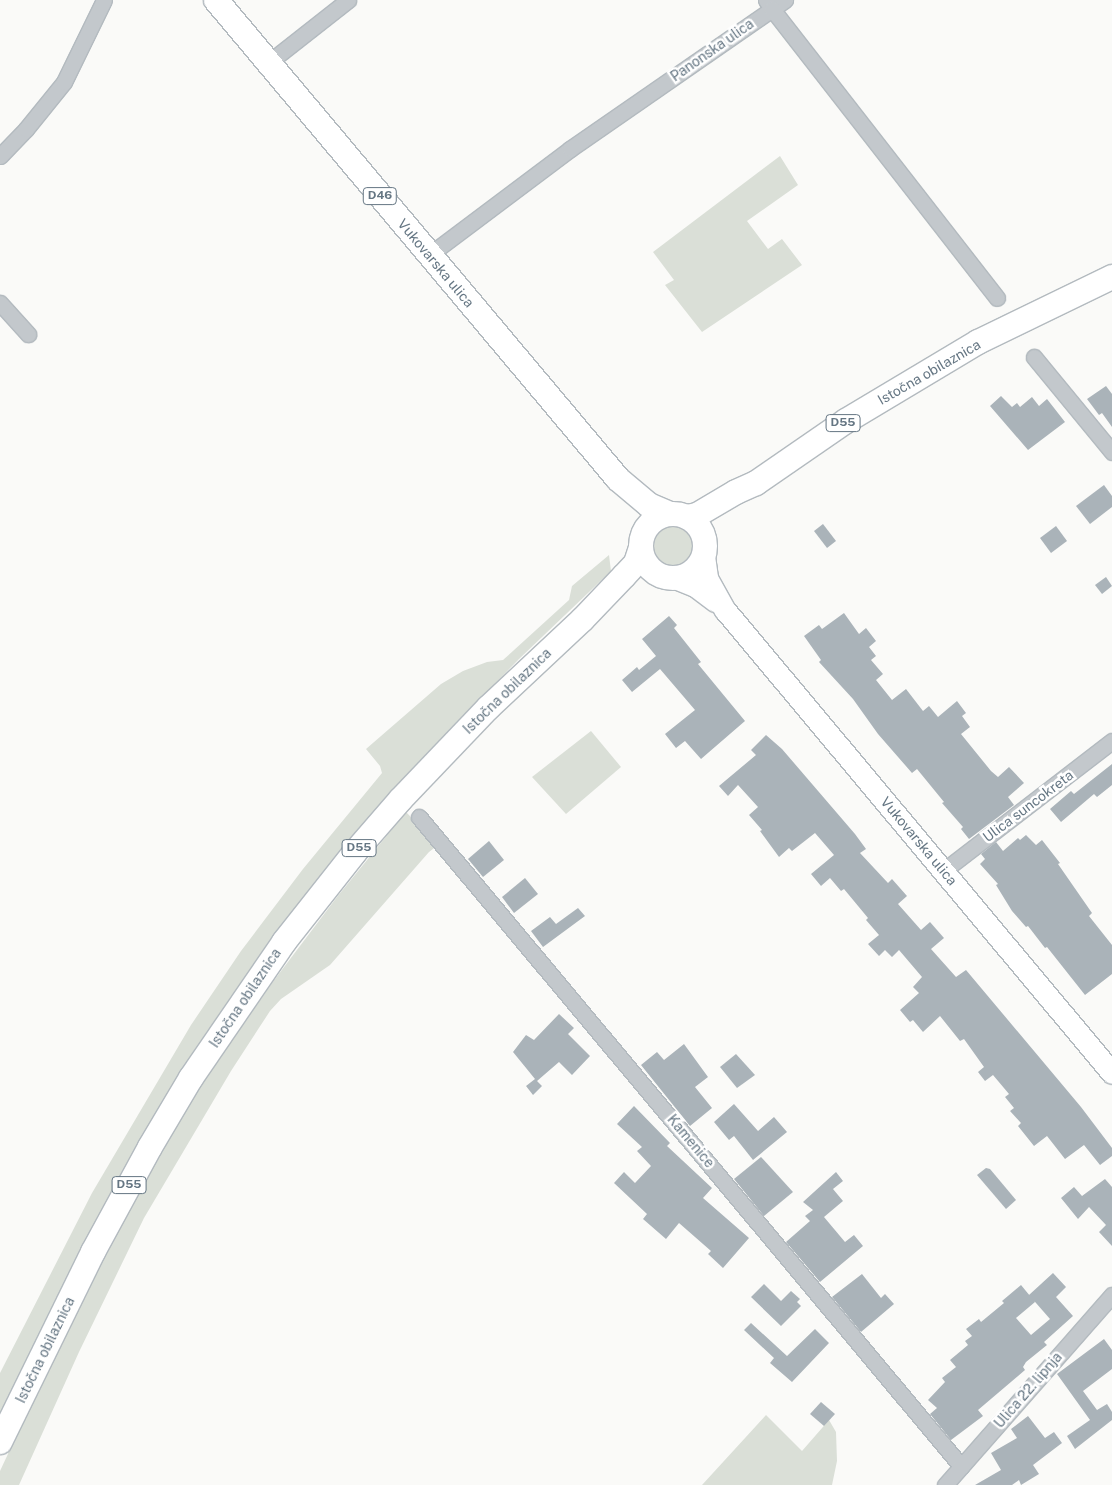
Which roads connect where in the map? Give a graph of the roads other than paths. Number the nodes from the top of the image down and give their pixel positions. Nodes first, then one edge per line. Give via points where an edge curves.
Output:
1 (104, 0) edge
2 (216, 0) edge
3 (348, 0) edge
4 (774, 3) edge
5 (268, 63) junction
6 (0, 156) edge
7 (429, 255) junction
8 (1112, 277) edge
9 (997, 298) dead end
10 (0, 303) edge
11 (28, 334) dead end
12 (1034, 357) dead end
13 (1112, 452) edge
14 (618, 479) junction
15 (756, 483) junction
16 (678, 515) junction
17 (642, 541) junction
18 (705, 551) junction
19 (669, 577) junction
20 (725, 610) junction
21 (582, 620) junction
22 (1112, 741) edge
23 (419, 817) dead end
24 (943, 871) junction
25 (1112, 1073) edge
26 (1110, 1301) edge
27 (0, 1442) edge
28 (954, 1478) edge

1 - 6 street via 64,82
2 - 5 main road, Vukovarska ulica / D46
3 - 5 street
4 - 7 street, Panonska ulica
4 - 9 street, Panonska ulica
5 - 7 main road, Vukovarska ulica / D46
7 - 14 main road, Vukovarska ulica / D46
8 - 15 main road, Istočna obilaznica / D55 via 1032,314 940,364 846,421
10 - 11 street
12 - 13 street
14 - 16 main road, Vukovarska ulica / D46 via 649,505
14 - 17 main road, Vukovarska ulica / D46 via 638,515
15 - 16 main road, Istočna obilaznica / D55 via 697,515
15 - 18 main road, Istočna obilaznica / D55 via 714,527
16 - 17 main road, D55 via 654,520
16 - 18 main road via 701,528
17 - 19 main road via 648,565
17 - 21 main road, Istočna obilaznica / D55 via 630,570
18 - 19 main road, D55 via 693,571
18 - 20 main road, Vukovarska ulica via 707,578
19 - 20 main road, Vukovarska ulica via 695,586
19 - 21 main road, Istočna obilaznica / D55 via 642,582
20 - 24 main road, Vukovarska ulica
21 - 27 main road, Istočna obilaznica / D55 via 488,708 401,799 284,942 191,1078 150,1146 89,1260
22 - 24 street, Ulica suncokreta
23 - 28 street, Kamenice
24 - 25 main road, Vukovarska ulica
26 - 28 street, Ulica 22. lipnja

